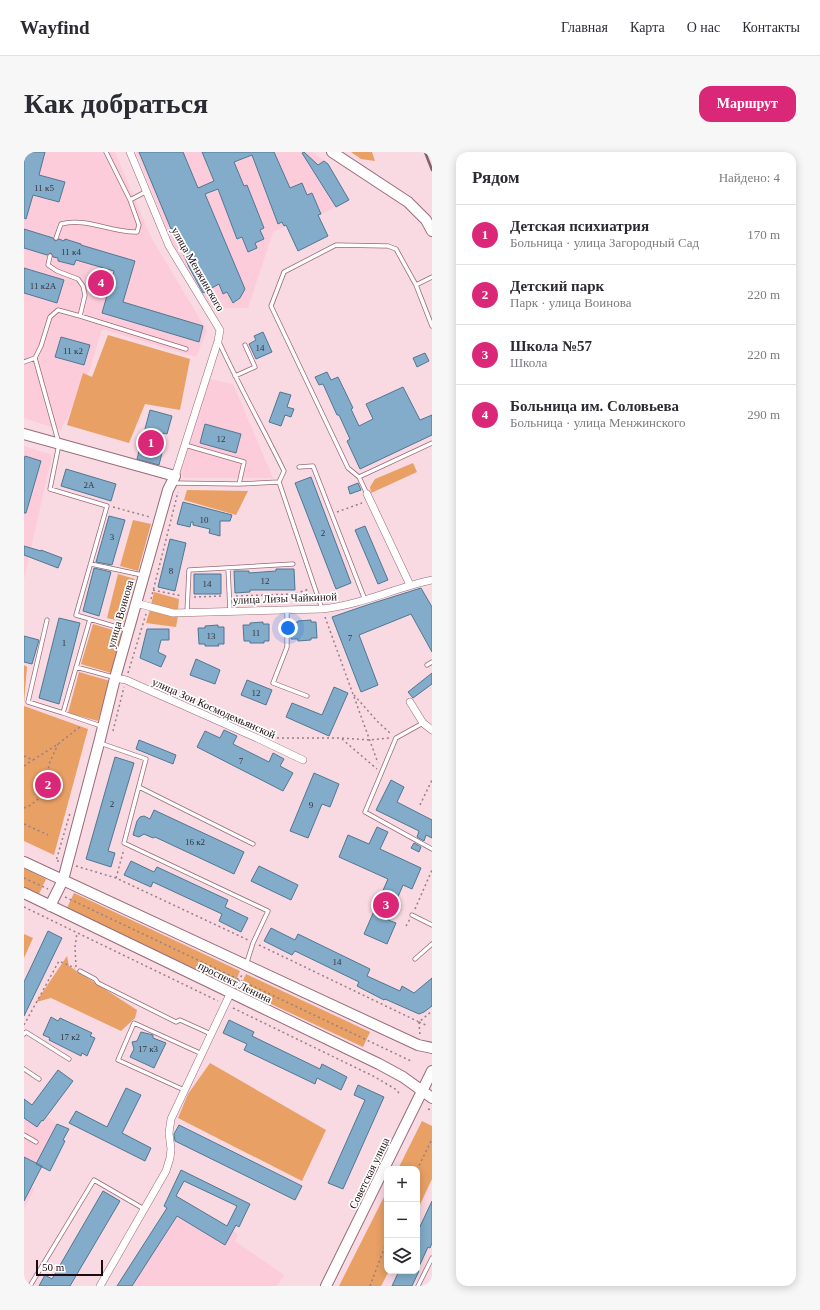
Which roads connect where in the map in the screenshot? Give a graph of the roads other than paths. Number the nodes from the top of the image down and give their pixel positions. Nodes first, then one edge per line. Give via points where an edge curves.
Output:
1 (106, 152) edge
2 (130, 152) edge
3 (332, 152) edge
4 (147, 191) junction
5 (130, 200) junction
6 (432, 231) edge
7 (56, 238) dead end
8 (50, 256) dead end
9 (432, 278) edge
10 (416, 285) junction
11 (80, 316) junction
12 (432, 326) edge
13 (220, 330) joint
14 (218, 342) junction
15 (245, 345) dead end
16 (186, 349) dead end
17 (35, 358) junction
18 (24, 362) edge
19 (235, 376) junction
20 (24, 434) edge
21 (432, 443) edge
22 (59, 444) junction
23 (184, 445) junction
24 (299, 467) dead end
25 (359, 477) junction
26 (173, 479) junction
27 (279, 482) junction
28 (239, 484) junction
29 (368, 497) joint
30 (91, 564) junction
31 (293, 564) dead end
32 (228, 568) junction
33 (144, 576) junction
34 (432, 580) edge
35 (410, 584) junction
36 (366, 601) junction
37 (136, 603) junction
38 (322, 609) junction
39 (287, 610) junction
40 (230, 611) junction
41 (187, 612) junction
42 (90, 619) junction
43 (47, 620) dead end
44 (128, 631) junction
45 (432, 662) edge
46 (428, 665) dead end
47 (76, 667) junction
48 (115, 678) junction
49 (307, 696) dead end
50 (410, 702) dead end
51 (63, 714) junction
52 (423, 722) junction
53 (103, 726) junction
54 (432, 730) edge
55 (99, 743) junction
56 (303, 760) dead end
57 (139, 787) junction
58 (253, 844) dead end
59 (432, 848) edge
60 (24, 862) edge
61 (63, 880) junction
62 (24, 893) edge
63 (50, 906) junction
64 (412, 914) road end
65 (432, 925) edge
66 (432, 944) edge
67 (415, 959) dead end
68 (245, 966) junction
69 (80, 971) dead end
70 (230, 992) junction
71 (24, 1034) edge
72 (211, 1034) junction
73 (432, 1048) edge
74 (202, 1054) junction
75 (69, 1059) dead end
76 (24, 1069) edge
77 (432, 1071) edge
78 (39, 1079) dead end
79 (184, 1090) junction
80 (423, 1092) junction
81 (432, 1098) edge
82 (24, 1135) edge
83 (36, 1142) dead end
84 (144, 1209) junction
85 (432, 1258) edge
86 (30, 1286) edge
87 (100, 1286) edge
88 (326, 1286) edge
89 (418, 1286) edge

1 - 5 lane
2 - 4 street, улица Менжинского
3 - 6 main road via 408,202 426,220
4 - 5 lane
4 - 13 street, улица Менжинского via 169,246
5 - 7 lane via 139,225 137,232 71,221 61,224
8 - 11 lane via 48,265 78,279 83,286 85,295
9 - 10 lane
10 - 12 lane
10 - 25 lane via 396,249 388,246 336,245 284,272 271,306 348,468
11 - 16 lane
11 - 17 lane via 58,310 50,317
13 - 14 street, улица Воинова
14 - 19 lane
14 - 23 street, улица Воинова
15 - 19 lane via 255,367
17 - 18 lane
17 - 22 lane
19 - 27 lane via 284,471
20 - 22 main road
21 - 25 lane
22 - 26 main road
22 - 30 lane via 50,490 107,506
23 - 26 street, улица Воинова
23 - 28 lane via 244,462
24 - 36 lane via 313,466
25 - 29 lane
26 - 28 lane
26 - 33 main road, улица Воинова
27 - 28 lane
27 - 38 lane
29 - 35 street
30 - 33 lane
30 - 42 lane via 76,615
31 - 32 lane
32 - 40 lane
32 - 41 lane via 189,570
33 - 37 main road, улица Воинова
34 - 35 street, улица Лизы Чайкиной
35 - 36 street, улица Лизы Чайкиной
36 - 38 street, улица Лизы Чайкиной
37 - 41 street, улица Лизы Чайкиной via 173,613
37 - 44 main road, улица Воинова
38 - 39 street, улица Лизы Чайкиной
39 - 40 street, улица Лизы Чайкиной
39 - 49 lane via 287,647 273,683
40 - 41 street, улица Лизы Чайкиной
42 - 44 lane
42 - 47 lane
43 - 51 lane via 28,702
44 - 48 main road, улица Воинова
45 - 46 lane
47 - 48 lane
47 - 51 lane
48 - 53 main road, улица Воинова
48 - 56 street, улица Зои Космодемьянской via 126,680
50 - 52 street
51 - 53 lane
52 - 54 street
52 - 59 lane via 396,738 365,812
53 - 55 main road, улица Воинова
55 - 57 lane via 146,760
55 - 61 main road, улица Воинова
57 - 58 lane
57 - 68 lane via 124,843 268,911
60 - 61 main road, проспект Ленина
61 - 63 main road, улица Воинова
61 - 68 main road, проспект Ленина
62 - 63 main road, проспект Ленина
63 - 70 main road, проспект Ленина
64 - 65 lane
66 - 67 lane
68 - 73 main road, проспект Ленина via 418,1045
69 - 72 lane via 98,983 176,1022 180,1020
70 - 72 street
70 - 80 main road, проспект Ленина via 379,1064 404,1077
71 - 75 lane via 26,1032
72 - 74 street
74 - 79 street
74 - 79 lane via 134,1023 118,1060
76 - 78 lane
77 - 80 main road, Советская улица
79 - 84 street via 171,1119 171,1149 166,1171
80 - 81 main road, проспект Ленина
80 - 88 main road, Советская улица
82 - 83 lane
84 - 86 lane via 94,1180
84 - 87 street
85 - 89 lane

